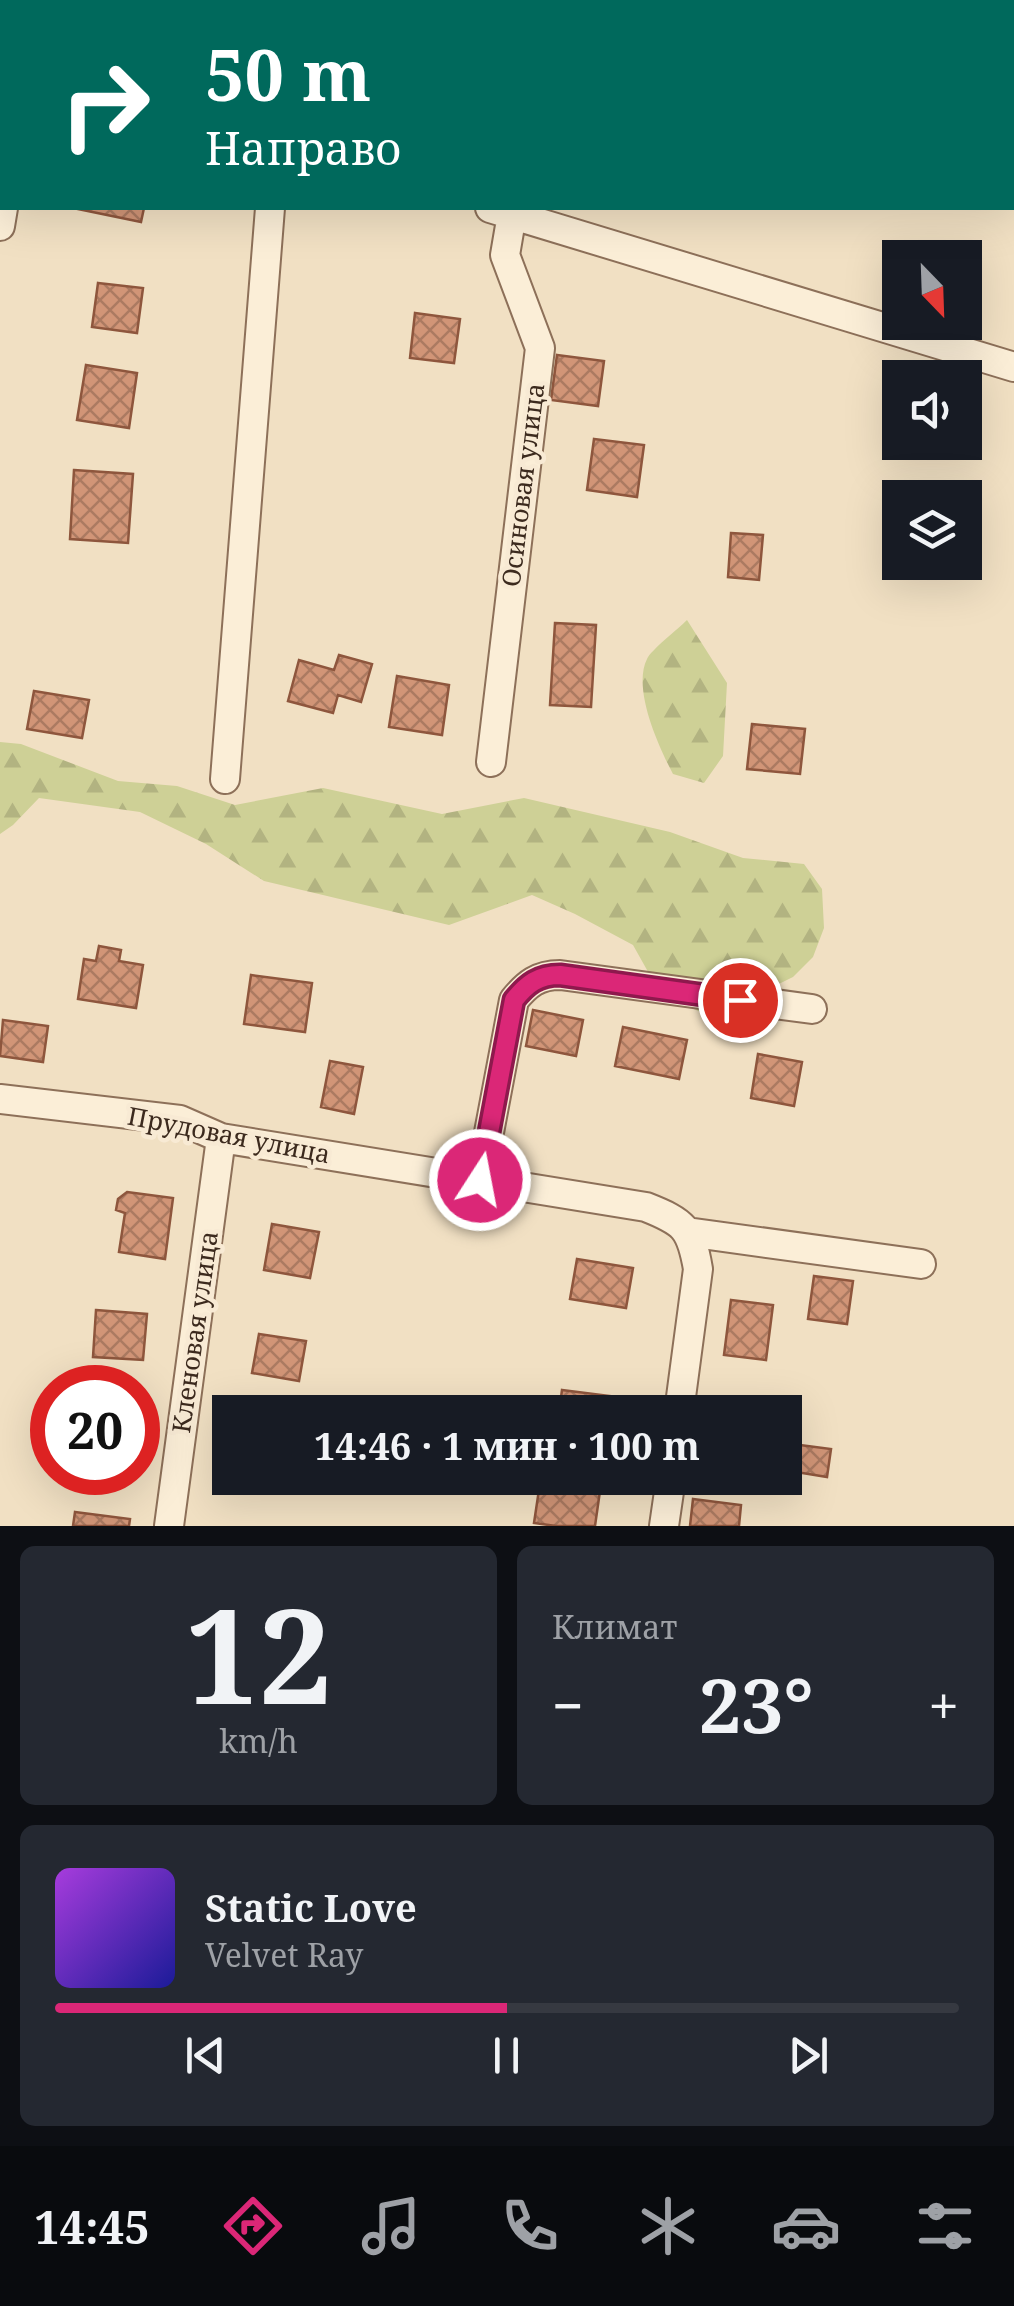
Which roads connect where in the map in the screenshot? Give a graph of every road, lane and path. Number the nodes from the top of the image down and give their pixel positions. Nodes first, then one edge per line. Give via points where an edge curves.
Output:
1 (270, 210) edge
2 (501, 211) edge
3 (1014, 367) edge
4 (491, 762) dead end
5 (225, 778) dead end
6 (812, 1009) dead end
7 (0, 1099) edge
8 (221, 1138) junction
9 (480, 1180) junction
10 (688, 1232) junction
11 (921, 1264) dead end
12 (682, 1395) edge
13 (669, 1495) edge
14 (169, 1526) edge
15 (664, 1526) edge

1 - 5 street
2 - 3 street
2 - 4 street, Осиновая улица via 506,254 540,348
6 - 9 street via 560,975 527,984 514,1000
7 - 8 street, Прудовая улица via 180,1120
8 - 9 street, Прудовая улица
8 - 14 street, Кленовая улица
9 - 10 street, Прудовая улица via 646,1208 676,1218
10 - 11 street
10 - 12 street via 698,1269
13 - 15 street

